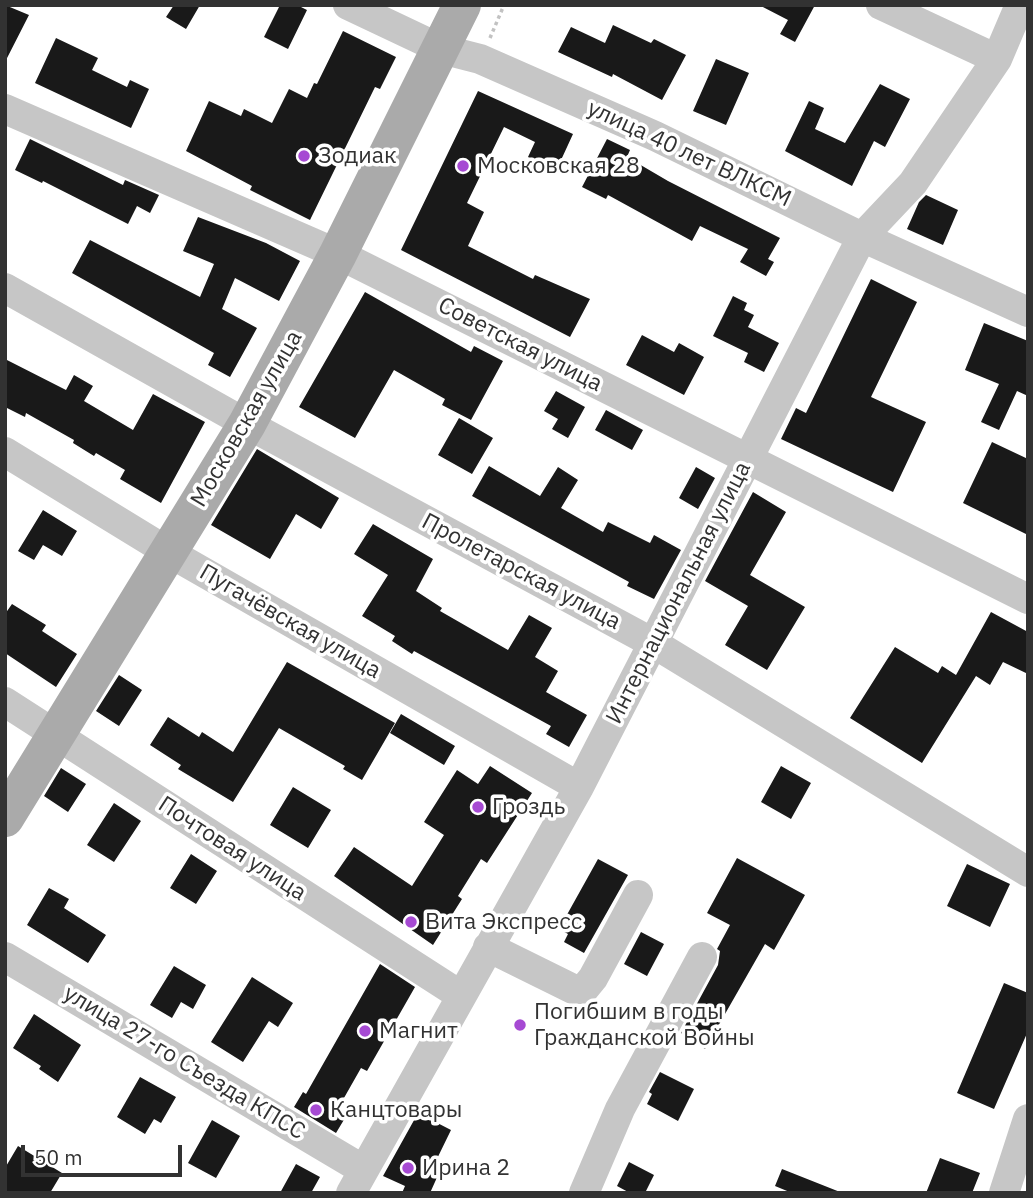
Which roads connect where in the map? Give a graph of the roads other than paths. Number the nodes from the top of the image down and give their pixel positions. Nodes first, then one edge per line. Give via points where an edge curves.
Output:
1 (348, 5) edge
2 (462, 5) edge
3 (881, 5) edge
4 (1020, 5) edge
5 (441, 49) junction
6 (997, 60) junction
7 (5, 109) edge
8 (862, 237) junction
9 (338, 254) junction
10 (5, 288) edge
11 (1028, 312) edge
12 (247, 424) junction
13 (5, 452) edge
14 (747, 459) junction
15 (170, 553) junction
16 (1028, 599) edge
17 (653, 643) junction
18 (5, 702) edge
19 (56, 735) junction
20 (579, 787) junction
21 (5, 818) edge
22 (1028, 872) edge
23 (638, 895) dead end
24 (488, 947) junction
25 (5, 957) edge
26 (702, 957) dead end
27 (460, 995) junction
28 (1028, 1119) edge
29 (357, 1181) edge
30 (584, 1193) edge
31 (1004, 1193) edge

1 - 5 street, улица 40 лет ВЛКСМ
2 - 5 main road, Московская улица
3 - 6 street
4 - 6 street, Интернациональная улица
5 - 8 street, улица 40 лет ВЛКСМ via 480,59 655,136
5 - 9 main road, Московская улица
6 - 8 street, Интернациональная улица via 913,183
7 - 9 street, Советская улица
8 - 11 street, улица 40 лет ВЛКСМ
8 - 14 street, Интернациональная улица
9 - 12 main road, Московская улица
9 - 14 street, Советская улица
10 - 12 street, Пролетарская улица
12 - 15 main road, Московская улица
12 - 17 street, Пролетарская улица
13 - 15 street, Пугачёвская улица
14 - 16 street, Советская улица
14 - 17 street, Интернациональная улица
15 - 19 main road, Московская улица
15 - 20 street, Пугачёвская улица
17 - 20 street, Интернациональная улица
17 - 22 street, Пролетарская улица
18 - 19 street, Почтовая улица
19 - 21 main road, Московская улица
19 - 27 street, Почтовая улица
20 - 24 street, Интернациональная улица
23 - 24 street via 584,989 573,989
24 - 27 street, Интернациональная улица
25 - 29 street, улица 27-го Съезда КПСС
26 - 30 street via 620,1109
27 - 29 street, Интернациональная улица
28 - 31 street

